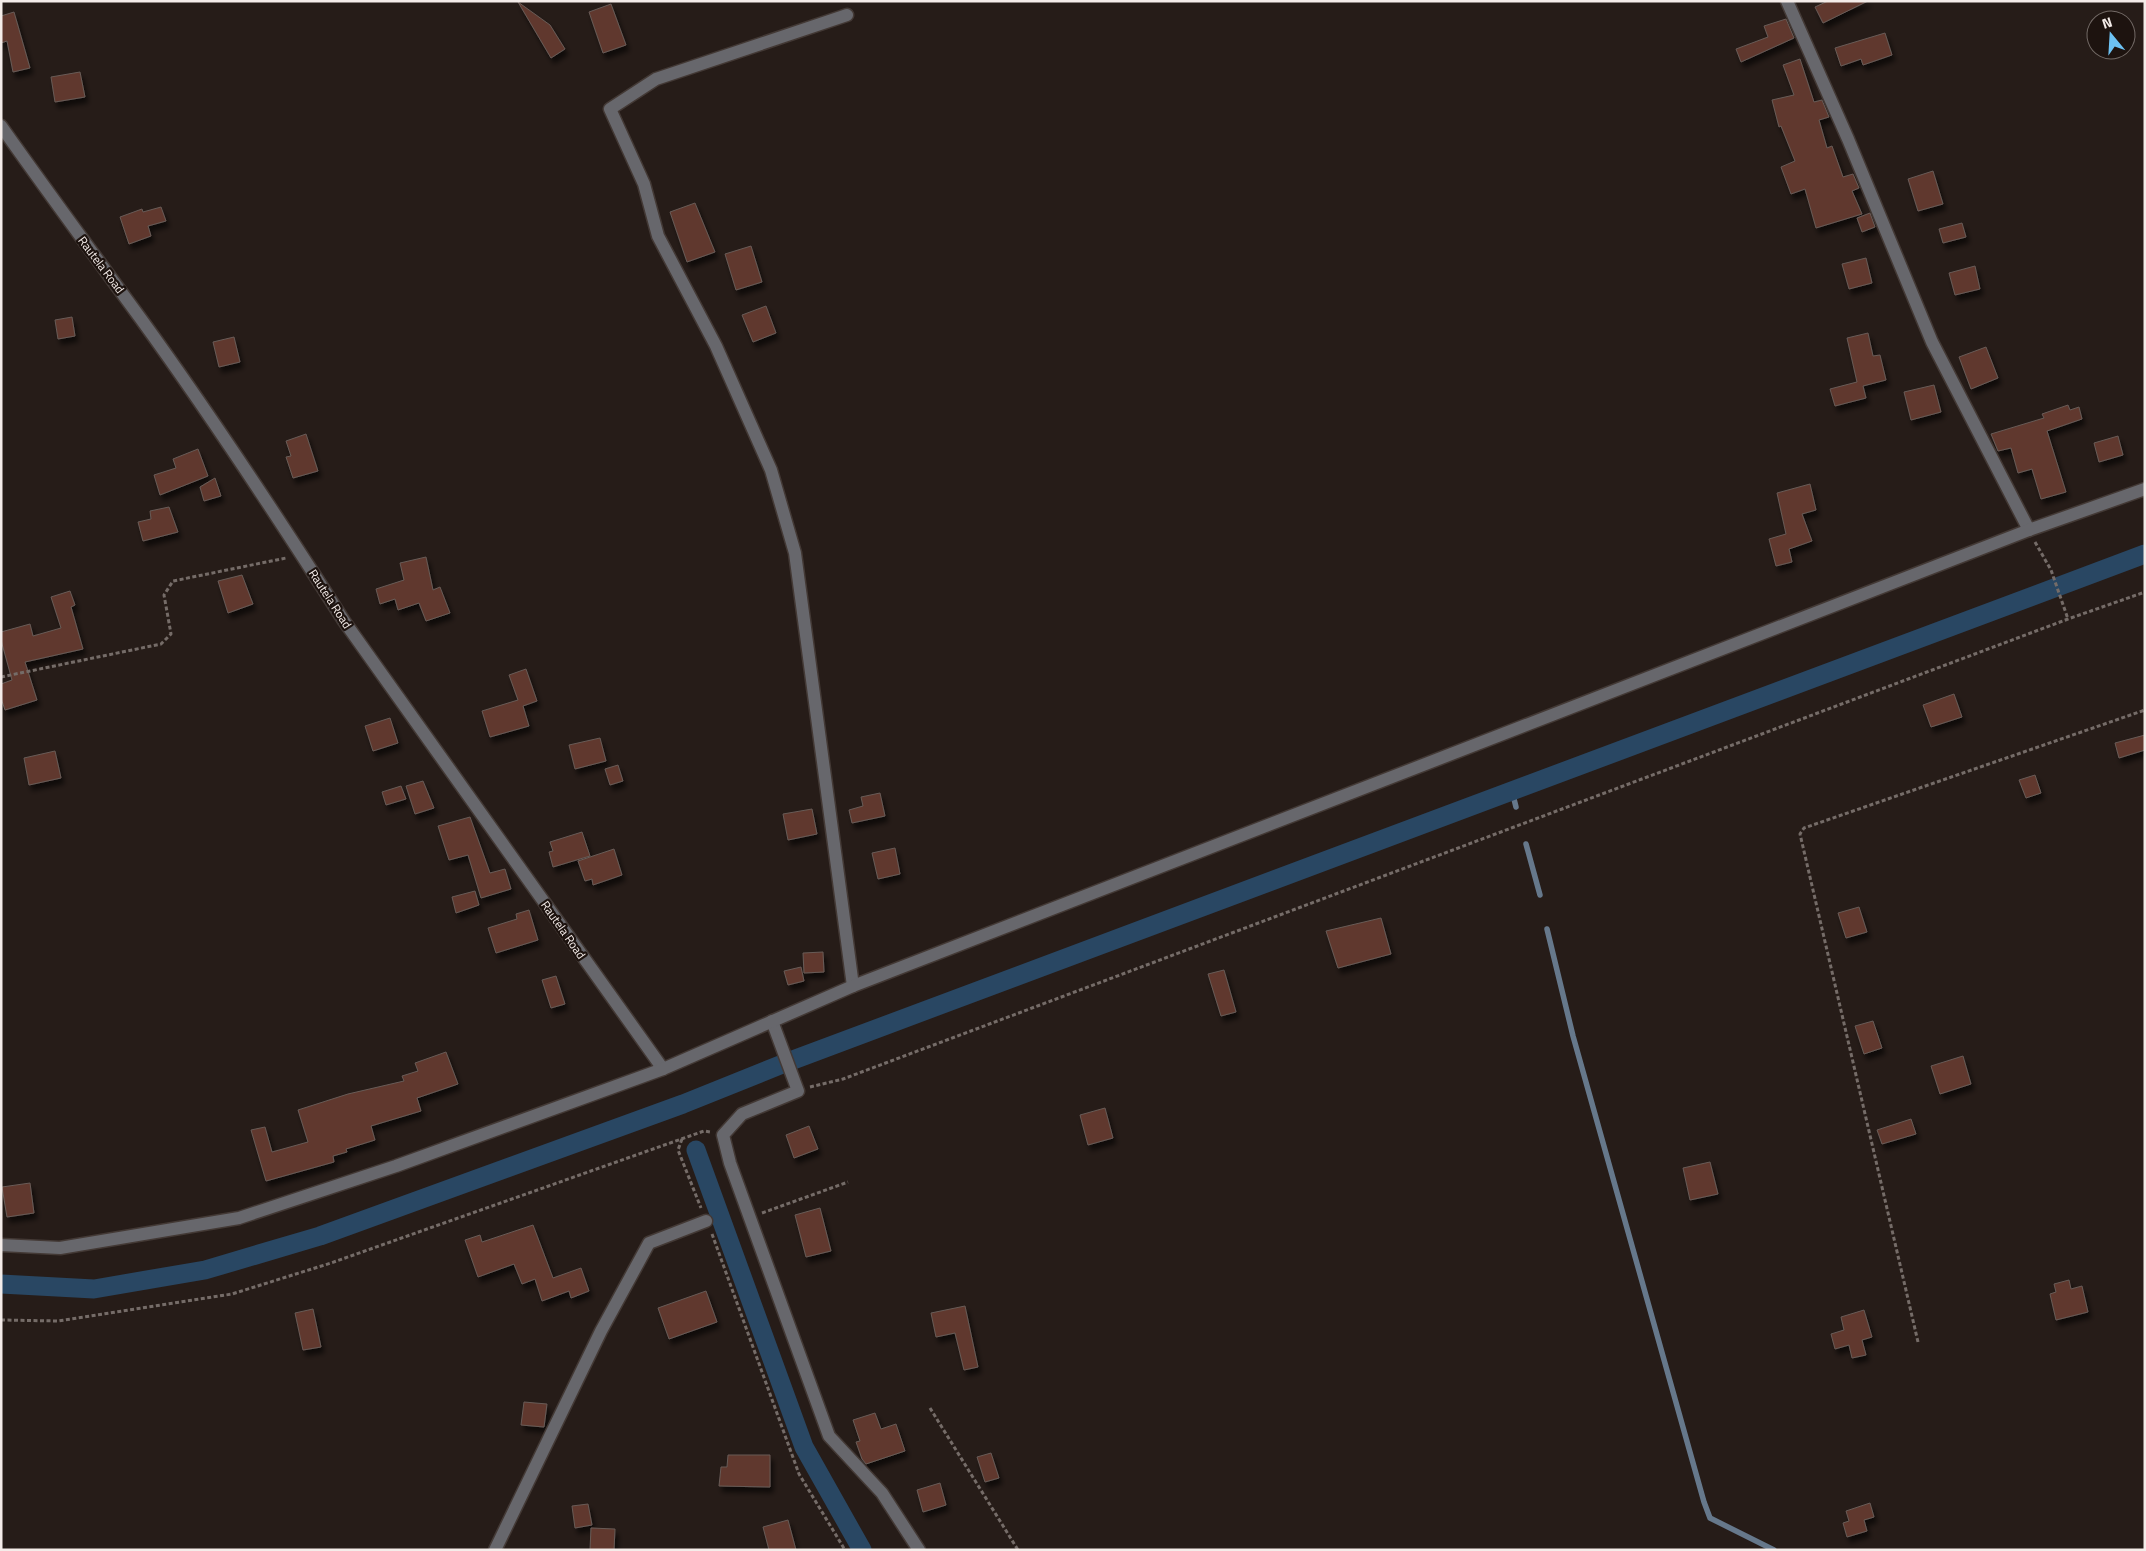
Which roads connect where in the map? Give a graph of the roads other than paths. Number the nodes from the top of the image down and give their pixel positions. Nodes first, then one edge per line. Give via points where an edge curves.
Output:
1 (1787, 1) edge
2 (847, 15) dead end
3 (1, 126) edge
4 (2145, 489) edge
5 (2029, 530) junction
6 (853, 986) junction
7 (772, 1021) junction
8 (663, 1069) junction
9 (706, 1221) road end
10 (1, 1245) edge
11 (495, 1550) edge
12 (918, 1550) edge

1 - 5 street via 1932,342
2 - 6 street via 656,79 610,109 644,184 658,236 716,346 771,470 795,553
3 - 8 street, Rautela Road via 142,320 344,621
4 - 5 street
5 - 6 street
6 - 7 street
7 - 8 street
7 - 12 street via 796,1085 742,1114 723,1135 730,1164 829,1436 882,1492
8 - 10 street via 396,1166 239,1218 60,1248
9 - 11 street via 649,1243 601,1331

